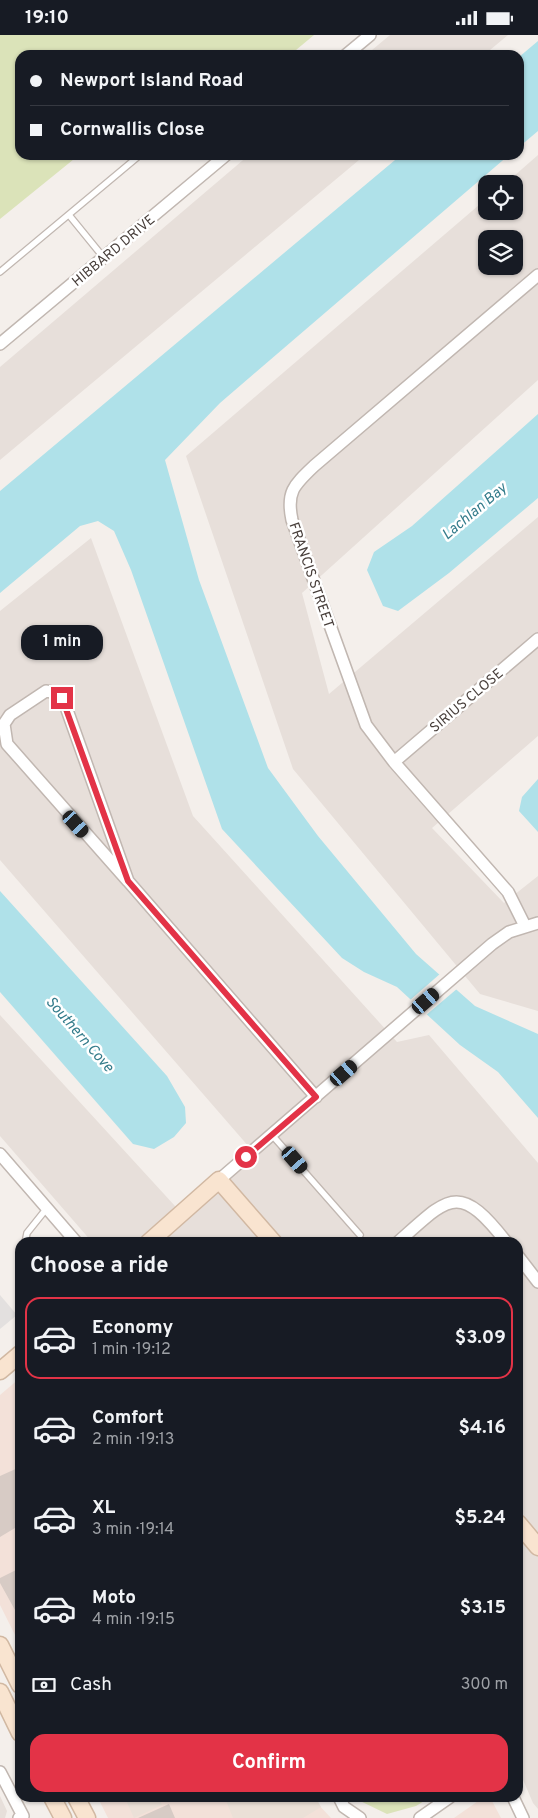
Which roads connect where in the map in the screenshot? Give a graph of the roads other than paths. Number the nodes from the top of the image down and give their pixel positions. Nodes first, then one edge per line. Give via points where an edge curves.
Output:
1 (370, 35) edge
2 (352, 50) edge
3 (134, 160) edge
4 (220, 160) edge
5 (68, 215) junction
6 (104, 258) junction
7 (0, 272) edge
8 (538, 275) edge
9 (0, 344) edge
10 (538, 639) edge
11 (394, 761) junction
12 (128, 881) junction
13 (538, 923) edge
14 (525, 925) junction
15 (316, 1097) junction
16 (272, 1135) junction
17 (0, 1154) edge
18 (220, 1180) junction
19 (47, 1208) junction
20 (360, 1235) dead end
21 (26, 1237) edge
22 (72, 1237) edge
23 (155, 1237) edge
24 (269, 1237) edge
25 (404, 1237) edge
26 (502, 1237) edge
27 (523, 1262) edge
28 (538, 1282) edge
29 (15, 1358) edge
30 (0, 1371) edge
31 (523, 1529) edge
32 (538, 1547) edge
33 (0, 1645) edge
34 (15, 1675) edge
35 (0, 1692) edge
36 (15, 1723) edge
37 (0, 1772) edge
38 (55, 1802) edge
39 (79, 1802) edge
40 (342, 1802) edge
41 (443, 1802) edge
42 (515, 1802) edge
43 (22, 1817) edge
44 (63, 1818) edge
45 (87, 1818) edge
46 (360, 1818) edge
47 (420, 1818) edge
48 (523, 1818) edge

1 - 2 street
3 - 5 lane
4 - 6 street, HIBBARD DRIVE
5 - 6 lane
5 - 7 lane
6 - 9 street, HIBBARD DRIVE
8 - 11 street, FRANCIS STREET via 314,466 292,489 289,505 292,520 362,715 372,735
10 - 11 street, SIRIUS CLOSE
11 - 14 street, FRANCIS STREET via 508,892
12 - 12 street via 7,744 4,724 10,715 46,691 62,698 66,707
12 - 15 street
13 - 14 street
14 - 15 street via 509,932 453,977
15 - 16 street
16 - 18 street
16 - 20 lane
17 - 19 street
18 - 23 street
18 - 24 street
19 - 21 lane
19 - 22 street
25 - 26 street via 432,1212 458,1201 482,1212
27 - 28 street
29 - 30 street
31 - 32 street
33 - 34 street
35 - 36 street
37 - 43 street
38 - 44 street
39 - 45 street
40 - 46 street
41 - 47 street
42 - 48 street

